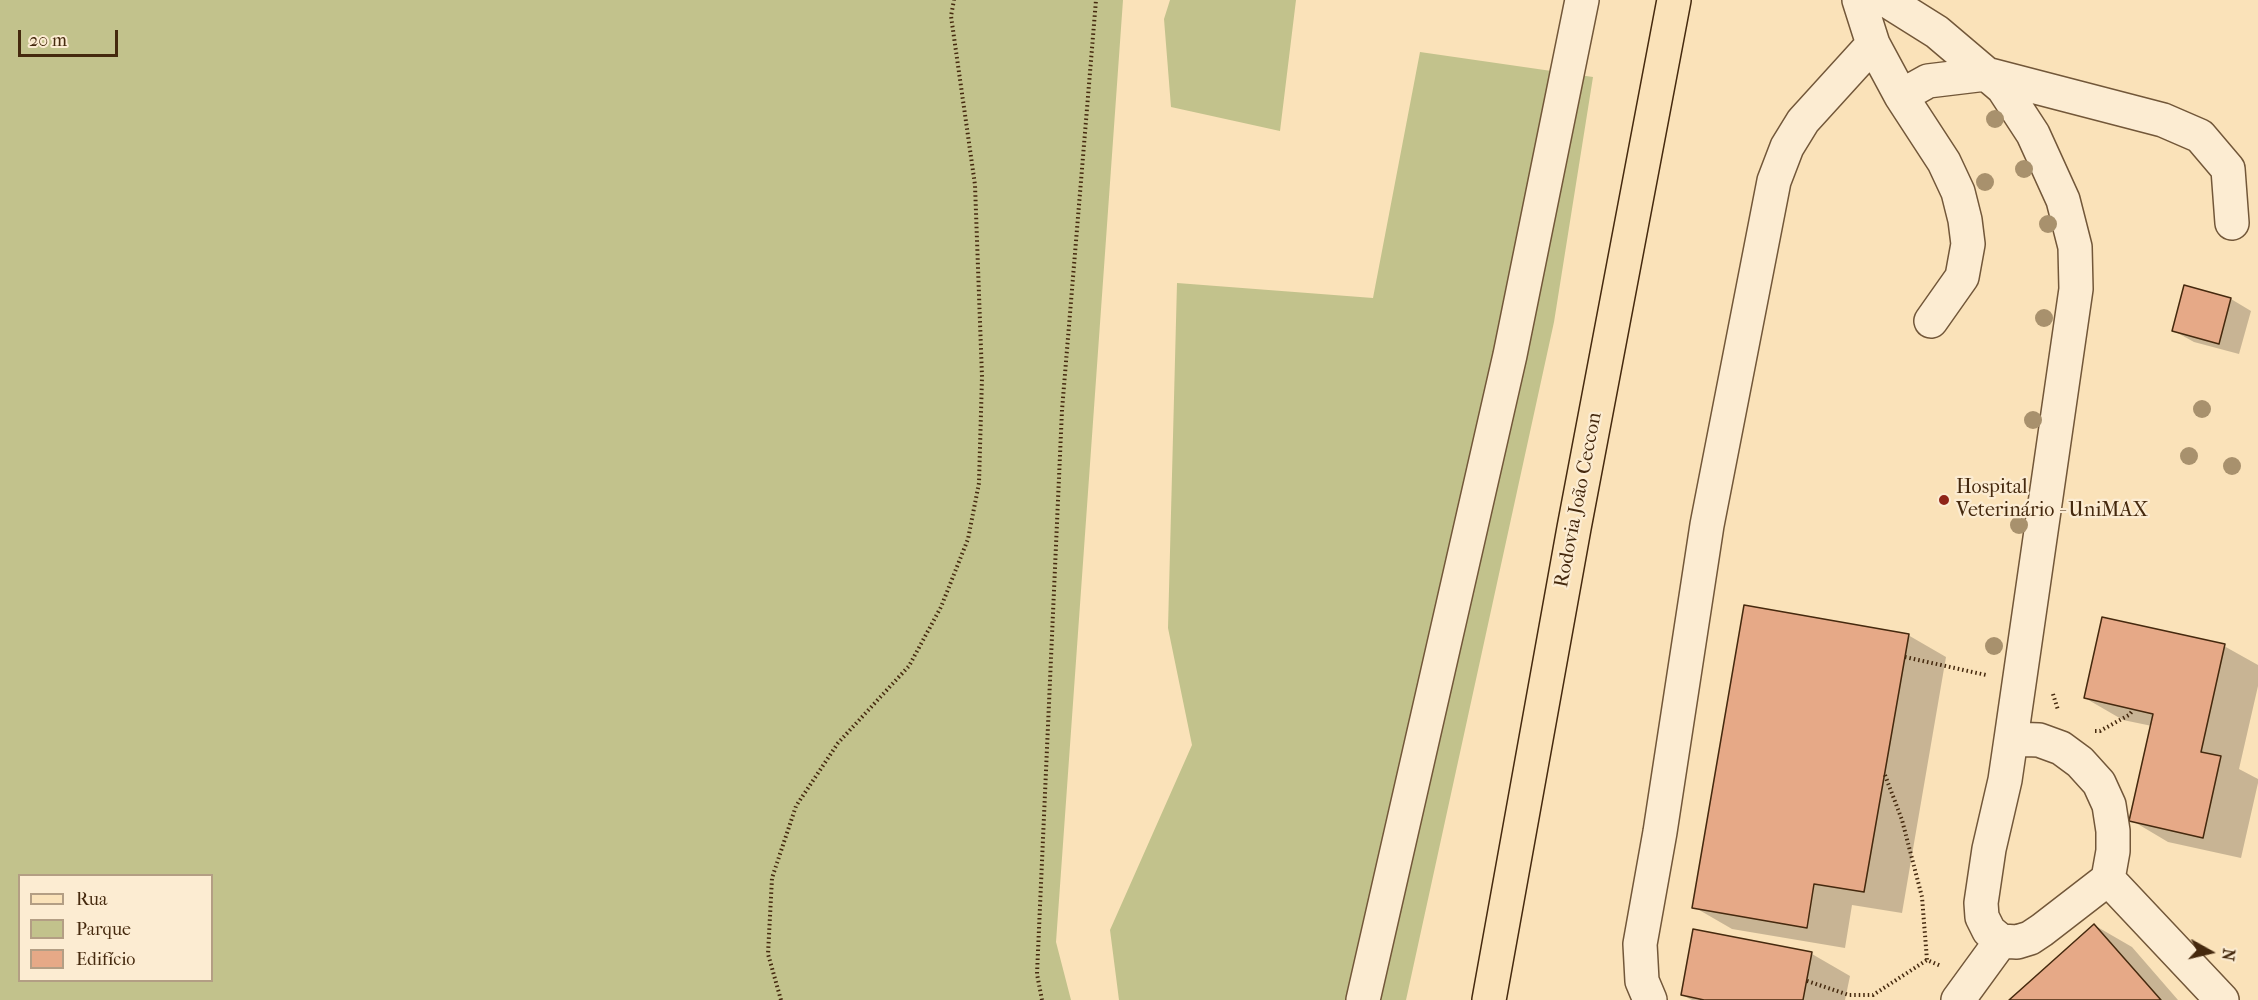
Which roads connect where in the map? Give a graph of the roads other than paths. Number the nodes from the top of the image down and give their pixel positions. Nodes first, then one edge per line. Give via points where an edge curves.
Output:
1 (1581, 0) edge
2 (1674, 0) edge
3 (1859, 0) edge
4 (1886, 0) edge
5 (1874, 44) junction
6 (1986, 74) junction
7 (1901, 96) junction
8 (2232, 223) dead end
9 (1931, 321) dead end
10 (2011, 740) junction
11 (2108, 879) junction
12 (2001, 941) junction
13 (1964, 992) edge
14 (1363, 1000) edge
15 (1489, 1000) edge
16 (1650, 1000) edge
17 (2222, 1000) edge

1 - 14 lane via 1510,356
2 - 15 main road, Rodovia João Ceccon
3 - 5 lane
4 - 6 lane via 1937,32
5 - 7 lane
5 - 16 lane via 1803,121 1787,147 1772,190 1707,525 1641,934 1642,981
6 - 7 lane via 1928,81
6 - 8 lane via 2163,120 2200,135 2228,169
6 - 10 lane via 2003,88 2033,134 2063,200 2075,247 2076,289
7 - 9 lane via 1944,162 1965,220 1968,244 1962,277
10 - 11 lane via 2039,740 2061,748 2099,783 2114,831
10 - 12 lane via 1981,903 1989,931
11 - 12 lane via 2030,938
11 - 17 lane
12 - 13 lane

